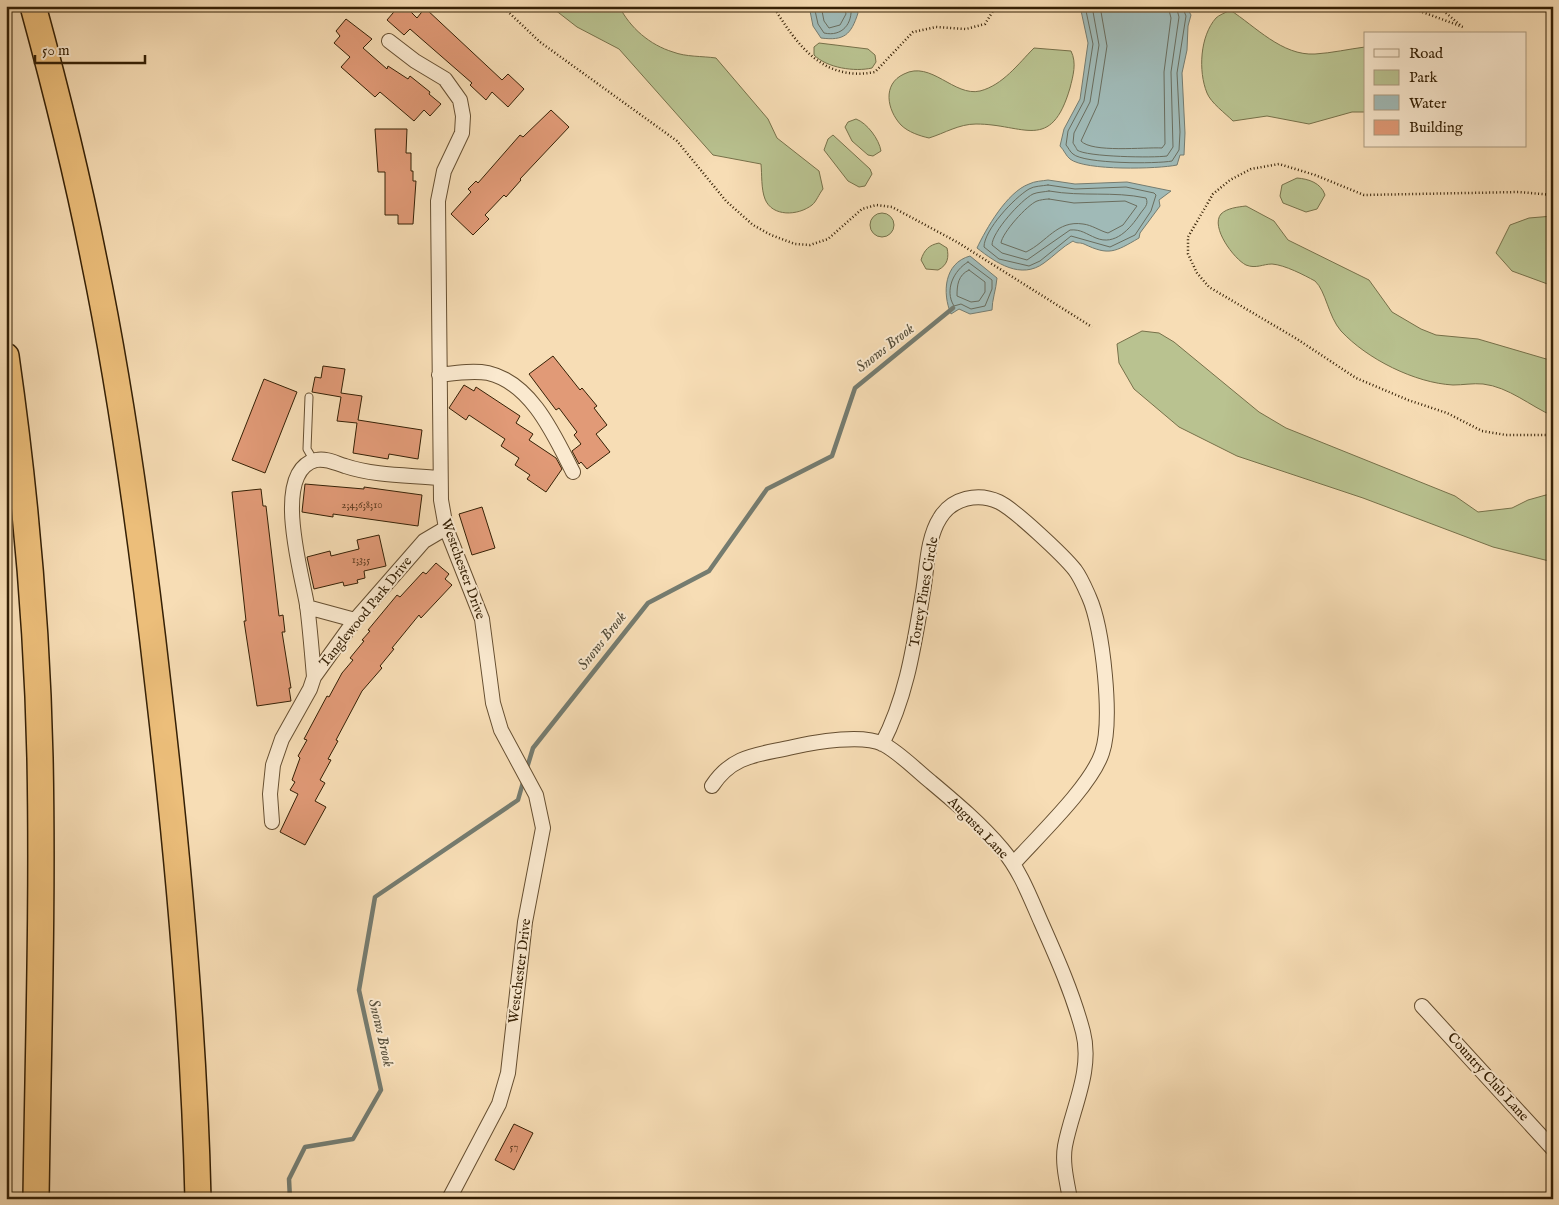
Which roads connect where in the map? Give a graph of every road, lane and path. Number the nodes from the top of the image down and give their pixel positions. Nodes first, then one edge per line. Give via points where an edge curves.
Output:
1 (33, 6) edge
2 (502, 6) edge
3 (773, 6) edge
4 (996, 6) edge
5 (1406, 6) edge
6 (1438, 6) edge
7 (389, 41) dead end
8 (1553, 196) edge
9 (1092, 327) dead end
10 (6, 356) edge
11 (439, 375) junction
12 (309, 397) dead end
13 (1553, 435) edge
14 (314, 460) junction
15 (573, 472) dead end
16 (440, 478) junction
17 (446, 528) junction
18 (307, 607) junction
19 (355, 620) junction
20 (314, 677) junction
21 (882, 744) junction
22 (712, 786) dead end
23 (272, 822) dead end
24 (1013, 864) junction
25 (1422, 1006) dead end
26 (1553, 1148) edge
27 (36, 1199) edge
28 (198, 1199) edge
29 (449, 1199) edge
30 (1070, 1199) edge

1 - 28 highway via 95,261 149,609 186,953
2 - 9 path via 540,42 677,141 726,201 753,225 771,235 796,244 810,245 828,239 862,209 876,205 892,206 957,242
3 - 4 path via 785,26 824,67 866,73 874,72 913,32 936,27 966,30 985,24
5 - 6 path via 1463,27
7 - 11 street, Westchester Drive via 445,79 460,100 464,116 462,133 444,171 438,201
8 - 13 path via 1519,192 1364,195 1315,174 1279,164 1251,169 1213,194 1188,237 1188,254 1197,273 1210,288 1297,338 1356,378 1447,413 1482,431 1506,435
10 - 27 highway via 17,428 28,546 40,757
11 - 15 street via 488,373 513,385 524,394 554,435
11 - 16 street, Westchester Drive
12 - 14 lane via 307,449
14 - 16 street via 324,459 374,472
14 - 18 street via 304,466 292,496 292,519
16 - 17 street, Westchester Drive
17 - 19 street, Tanglewood Park Drive via 424,541
17 - 29 street, Westchester Drive via 482,619 493,703 500,730 530,782 540,806 543,828 525,922 508,1073 500,1104
18 - 19 street
18 - 20 street
19 - 20 street, Tanglewood Park Drive
20 - 23 street, Tanglewood Park Drive via 282,739 273,765
21 - 22 street, Augusta Lane via 856,740 816,742 741,759 721,772
21 - 24 street, Augusta Lane via 965,810
21 - 24 street, Torrey Pines Circle via 901,701 939,519 953,504 962,500 985,498 1000,502 1066,560 1083,584 1099,633 1106,697 1106,733 1096,768
24 - 30 street, Augusta Lane via 1064,974 1084,1035 1081,1088 1064,1148
25 - 26 street, Country Club Lane

